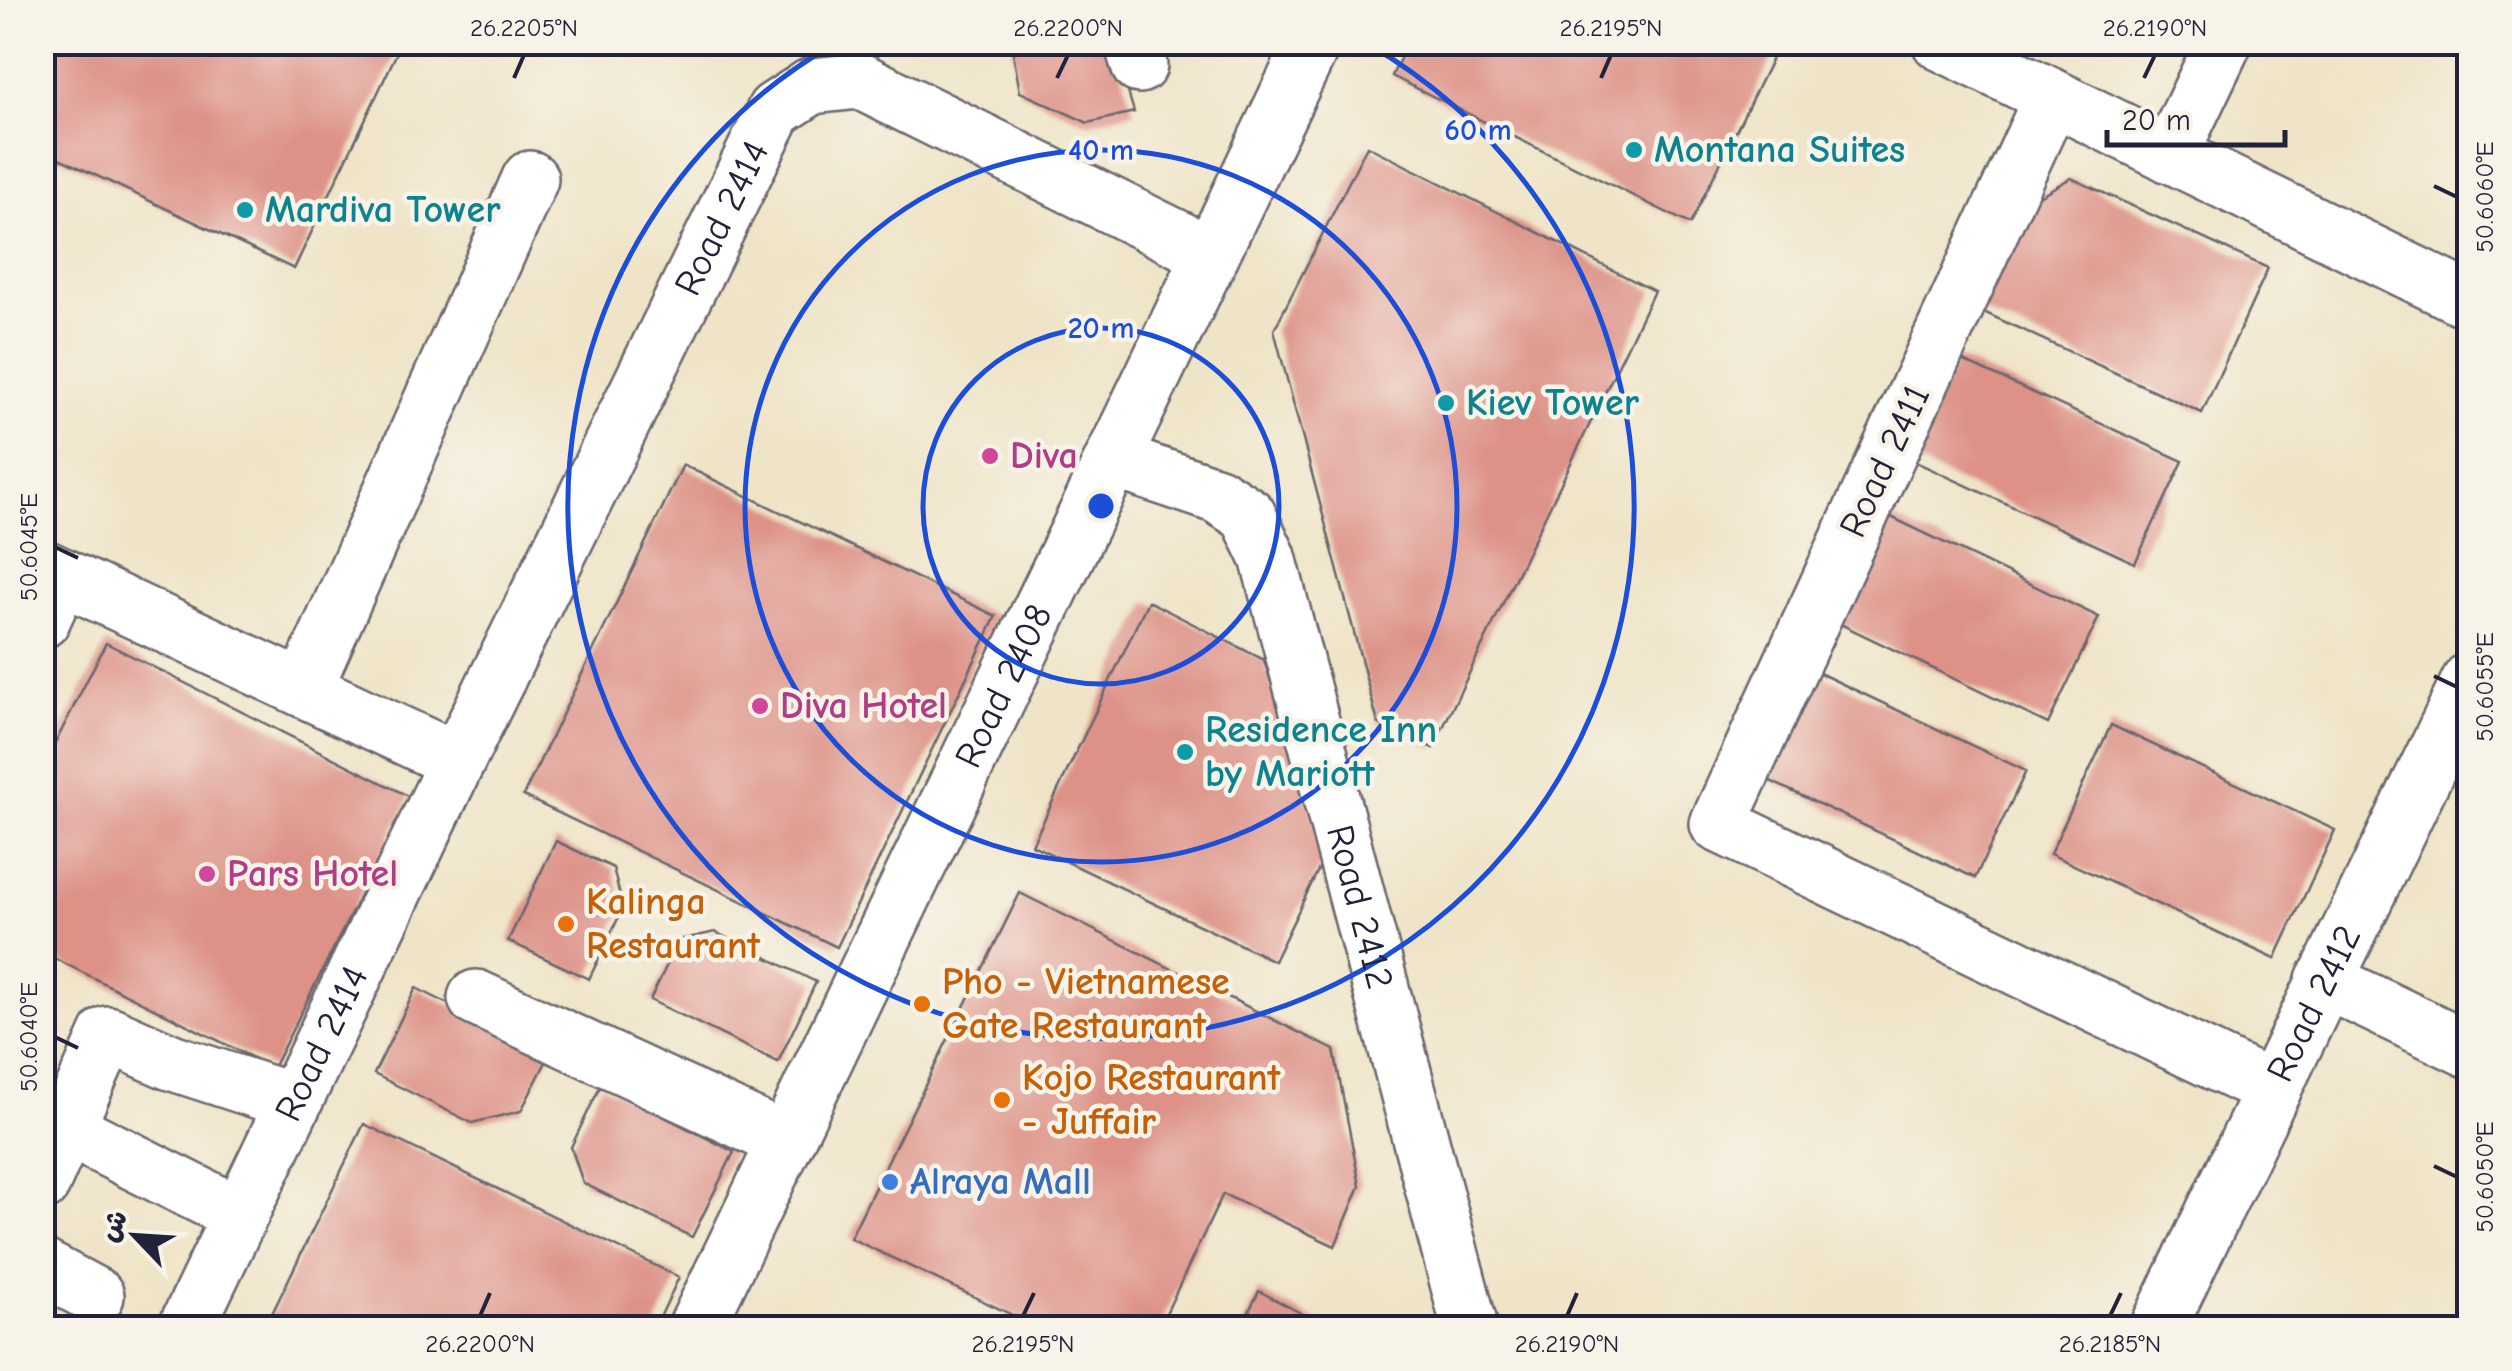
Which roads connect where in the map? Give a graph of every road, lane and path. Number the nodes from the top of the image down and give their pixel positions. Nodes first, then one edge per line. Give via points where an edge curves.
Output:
1 (1312, 42) edge
2 (1940, 42) edge
3 (2224, 42) edge
4 (2052, 97) junction
5 (2170, 155) junction
6 (530, 179) dead end
7 (1210, 255) junction
8 (2470, 301) edge
9 (1113, 460) junction
10 (49, 587) edge
11 (2470, 680) edge
12 (304, 689) junction
13 (457, 761) junction
14 (2324, 980) junction
15 (476, 998) dead end
16 (2470, 1050) edge
17 (2273, 1090) junction
18 (294, 1102) junction
19 (55, 1122) edge
20 (785, 1142) junction
21 (42, 1183) edge
22 (238, 1214) junction
23 (42, 1267) edge
24 (96, 1296) dead end
25 (186, 1328) edge
26 (696, 1328) edge
27 (1470, 1328) edge
28 (2158, 1328) edge

1 - 7 street, Road 2408
2 - 4 street
3 - 5 street
4 - 5 street
4 - 17 street, Road 2411 via 1718,824
5 - 8 street
6 - 12 street
7 - 9 street, Road 2408
7 - 13 street, Road 2414 via 860,82 812,86 775,110
9 - 20 street, Road 2408
9 - 27 street, Road 2412 via 1217,495 1248,515 1268,557
10 - 12 street
11 - 14 street, Road 2412
12 - 13 street
13 - 18 street, Road 2414
14 - 16 street
14 - 17 street, Road 2412
15 - 20 street
17 - 28 street, Road 2412
18 - 19 street via 108,1034
18 - 22 street, Road 2414
19 - 21 street
19 - 22 street
20 - 26 street, Road 2408
22 - 25 street, Road 2414
23 - 24 street

